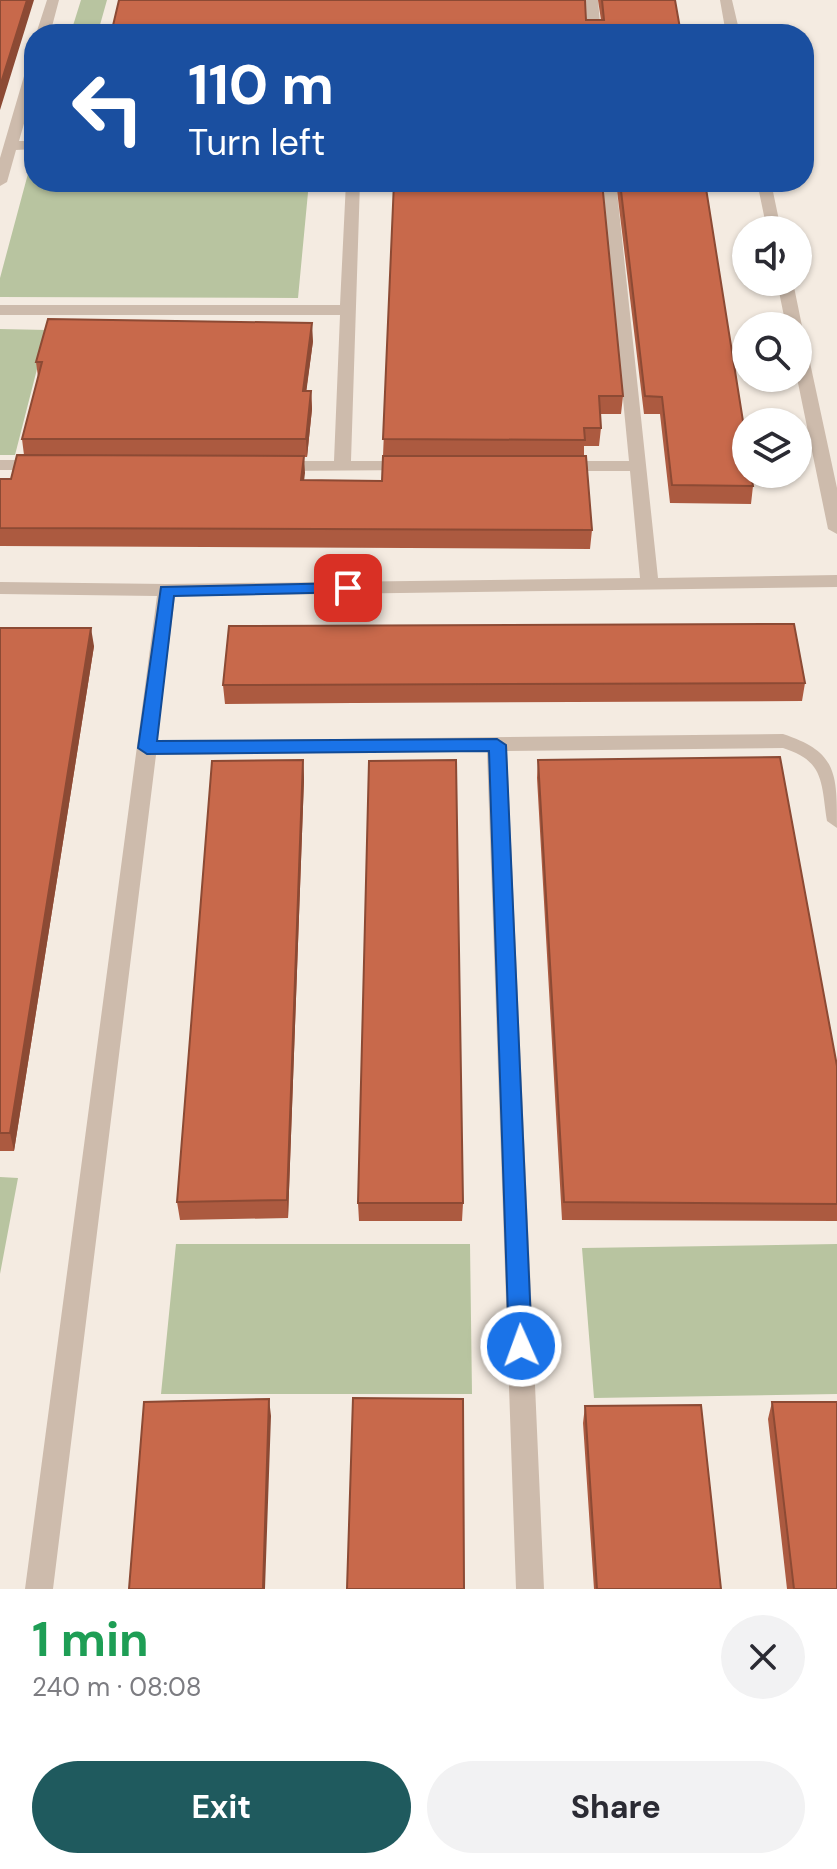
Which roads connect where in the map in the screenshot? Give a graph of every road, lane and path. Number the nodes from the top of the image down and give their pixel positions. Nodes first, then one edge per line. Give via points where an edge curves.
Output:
1 (53, 0) edge
2 (592, 0) edge
3 (726, 0) edge
4 (46, 24) edge
5 (593, 24) edge
6 (731, 24) edge
7 (24, 99) edge
8 (24, 145) edge
9 (10, 146) junction
10 (0, 182) edge
11 (353, 192) edge
12 (610, 192) edge
13 (766, 192) edge
14 (771, 216) edge
15 (0, 310) edge
16 (348, 310) junction
17 (808, 392) edge
18 (0, 465) edge
19 (62, 465) edge
20 (264, 466) edge
21 (342, 466) junction
22 (420, 466) edge
23 (544, 466) edge
24 (637, 466) junction
25 (837, 529) edge
26 (837, 581) edge
27 (650, 583) junction
28 (0, 588) edge
29 (167, 590) junction
30 (497, 745) junction
31 (147, 748) junction
32 (837, 821) edge
33 (39, 1589) edge
34 (530, 1589) edge

1 - 4 street
2 - 5 street
3 - 6 street
7 - 9 street
8 - 9 street
9 - 10 street
11 - 16 street
12 - 24 street
13 - 14 street
15 - 16 street
16 - 21 street
17 - 25 street
18 - 19 street
20 - 21 street
21 - 22 street
23 - 24 street
24 - 27 street
26 - 27 street
27 - 29 street
28 - 29 street
29 - 31 street
30 - 31 street
30 - 32 street via 783,741 811,750 827,764
30 - 34 street
31 - 33 street

